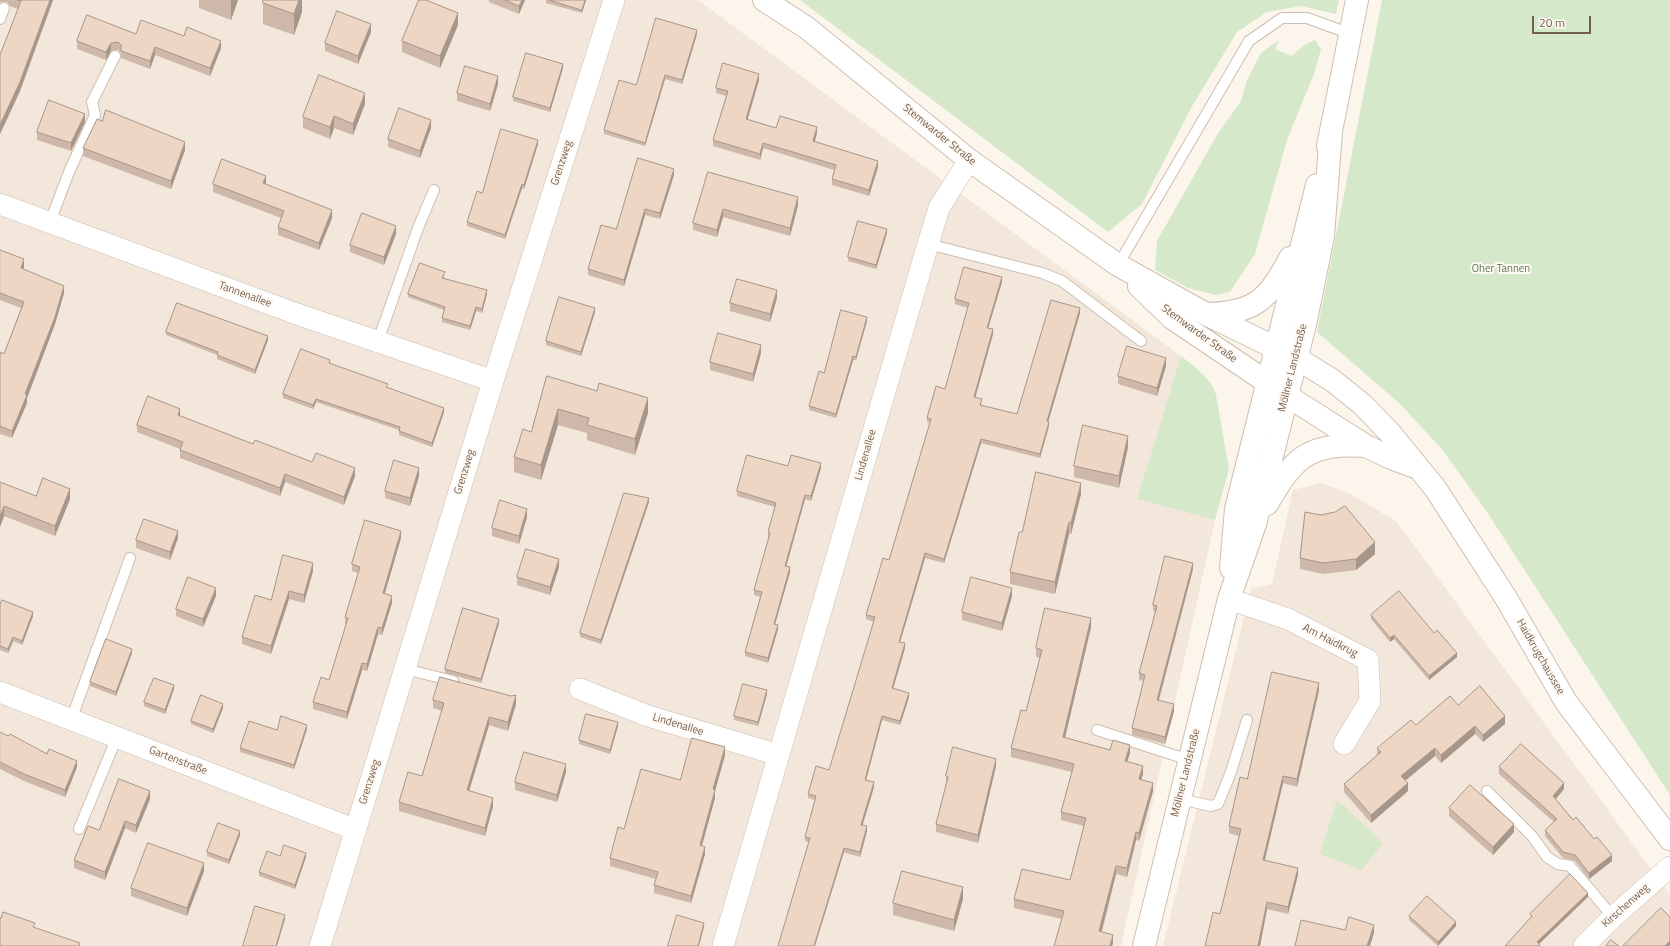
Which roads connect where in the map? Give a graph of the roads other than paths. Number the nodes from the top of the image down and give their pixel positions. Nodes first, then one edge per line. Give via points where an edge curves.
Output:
1 (614, 0) edge
2 (764, 0) edge
3 (1357, 0) edge
4 (4, 8) dead end
5 (0, 18) edge
6 (1351, 34) junction
7 (115, 56) dead end
8 (1331, 132) junction
9 (969, 160) junction
10 (434, 190) dead end
11 (0, 204) edge
12 (50, 222) junction
13 (1304, 233) junction
14 (928, 244) junction
15 (1118, 265) junction
16 (1206, 314) junction
17 (378, 341) junction
18 (1140, 341) dead end
19 (1276, 349) junction
20 (1296, 358) junction
21 (492, 380) junction
22 (1268, 382) junction
23 (1286, 395) junction
24 (1366, 446) junction
25 (1419, 468) junction
26 (1255, 524) junction
27 (130, 558) dead end
28 (1229, 599) junction
29 (405, 669) junction
30 (463, 683) edge
31 (580, 689) dead end
32 (0, 692) edge
33 (71, 720) junction
34 (1247, 720) dead end
35 (1097, 730) dead end
36 (117, 737) junction
37 (1344, 744) dead end
38 (779, 756) junction
39 (1189, 760) junction
40 (1487, 791) dead end
41 (1180, 799) junction
42 (79, 829) dead end
43 (356, 830) junction
44 (1670, 839) edge
45 (1670, 867) edge
46 (1614, 917) junction
47 (320, 946) edge
48 (723, 946) edge
49 (1144, 946) edge
50 (1584, 946) edge

1 - 21 street, Grenzweg
2 - 9 main road, Stemwarder Straße via 806,28
3 - 6 main road, Möllner Landstraße
4 - 5 lane
6 - 8 main road, Möllner Landstraße
6 - 15 lane via 1307,18 1282,18 1249,41
7 - 12 lane via 92,102 95,115
8 - 13 main road, Möllner Landstraße
8 - 20 main road, Möllner Landstraße via 1323,236
9 - 14 street, Lindenallee via 940,208
9 - 15 main road, Stemwarder Straße
10 - 17 lane
11 - 12 street, Tannenallee
12 - 17 street, Tannenallee via 294,313
13 - 16 main road via 1279,279 1263,298 1244,309
13 - 19 main road, Möllner Landstraße
14 - 18 lane via 1042,273 1062,281
14 - 38 street, Lindenallee
15 - 16 main road, Stemwarder Straße
15 - 22 main road, Stemwarder Straße via 1172,318
16 - 19 main road, Stemwarder Straße
17 - 21 street, Tannenallee
19 - 20 main road, Stemwarder Straße
19 - 22 main road, Möllner Landstraße
20 - 23 main road, Möllner Landstraße
20 - 25 main road, Haidkrugchaussee via 1332,380 1363,404
21 - 29 street, Grenzweg
22 - 23 main road, Stemwarder Straße
22 - 28 main road, Möllner Landstraße via 1236,509
23 - 24 main road
23 - 26 main road, Möllner Landstraße
24 - 25 main road
24 - 26 main road via 1327,446 1314,450 1289,469
25 - 44 main road, Haidkrugchaussee via 1435,488 1506,598 1566,702
26 - 28 main road, Möllner Landstraße
27 - 33 lane
28 - 37 street, Am Haidkrug via 1288,619 1368,660 1370,701
28 - 39 main road, Möllner Landstraße
29 - 30 lane
29 - 43 street, Grenzweg
31 - 38 street, Lindenallee via 648,716
32 - 33 street, Gartenstraße
33 - 36 street, Gartenstraße
34 - 41 lane via 1218,804 1211,806
35 - 39 lane
36 - 42 lane
36 - 43 street, Gartenstraße
38 - 48 street, Lindenallee
39 - 41 main road, Möllner Landstraße
40 - 46 lane via 1532,836 1547,857 1558,864 1570,866
41 - 49 main road, Möllner Landstraße
43 - 47 street, Grenzweg
45 - 46 street, Kirschenweg
46 - 50 street, Kirschenweg

